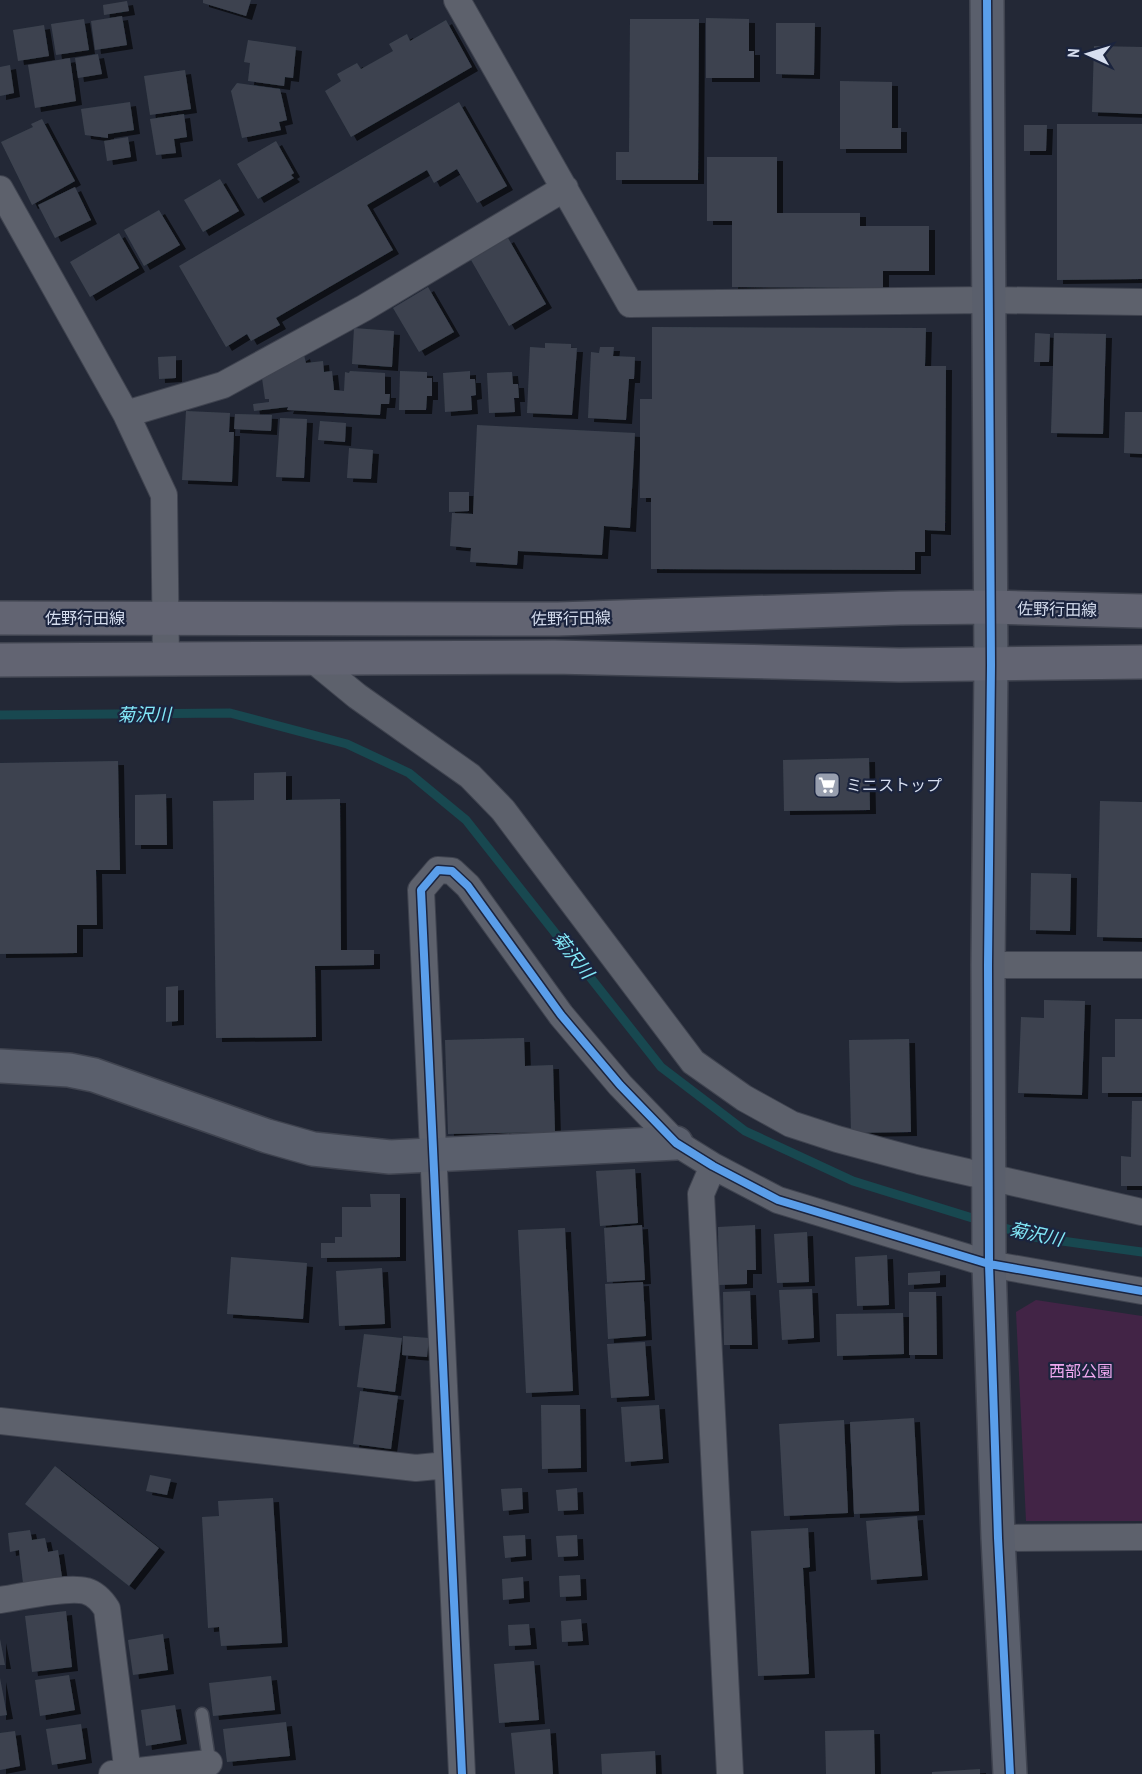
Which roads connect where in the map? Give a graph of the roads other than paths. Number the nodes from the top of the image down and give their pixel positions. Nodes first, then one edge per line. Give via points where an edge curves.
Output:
1 (457, 0) edge
2 (987, 0) edge
3 (565, 188) junction
4 (0, 189) edge
5 (988, 300) junction
6 (1142, 302) edge
7 (126, 414) junction
8 (990, 608) junction
9 (1142, 611) edge
10 (0, 618) edge
11 (166, 618) junction
12 (312, 659) junction
13 (0, 660) edge
14 (166, 660) junction
15 (1142, 662) edge
16 (991, 665) junction
17 (988, 965) junction
18 (1142, 965) edge
19 (0, 1066) edge
20 (676, 1143) junction
21 (432, 1156) junction
22 (713, 1166) junction
23 (988, 1186) junction
24 (1142, 1212) edge
25 (989, 1255) junction
26 (1142, 1291) edge
27 (0, 1421) edge
28 (447, 1465) junction
29 (998, 1538) junction
30 (1142, 1538) edge
31 (0, 1600) edge
32 (202, 1714) dead end
33 (210, 1768) edge
34 (123, 1773) edge
35 (462, 1774) edge
36 (730, 1774) edge
37 (1010, 1774) edge

1 - 3 street
2 - 5 street
3 - 5 street via 630,303
3 - 7 street via 364,308 224,385
4 - 7 street
5 - 6 street
5 - 8 street
7 - 11 street via 164,495
8 - 9 main road, 佐野行田線
8 - 11 main road, 佐野行田線 via 558,619
8 - 16 street
10 - 11 main road, 佐野行田線
11 - 14 street
12 - 14 main road
12 - 16 main road via 554,657
12 - 23 street via 470,776 503,810 693,1062 744,1098 791,1124 919,1161
13 - 14 main road
15 - 16 main road
16 - 17 street
17 - 18 street
17 - 23 street
19 - 21 street via 94,1075 313,1149
20 - 21 street
20 - 21 street via 561,1015 468,886 452,871 438,870 421,890
20 - 22 street
21 - 28 street
22 - 25 street via 778,1200
22 - 36 street via 701,1194
23 - 24 street
23 - 25 street
25 - 26 street
25 - 29 street
27 - 28 street via 417,1468
28 - 35 street
29 - 30 street
29 - 37 street
31 - 34 street via 70,1590 87,1591 101,1600 107,1609
32 - 33 lane
33 - 34 street

